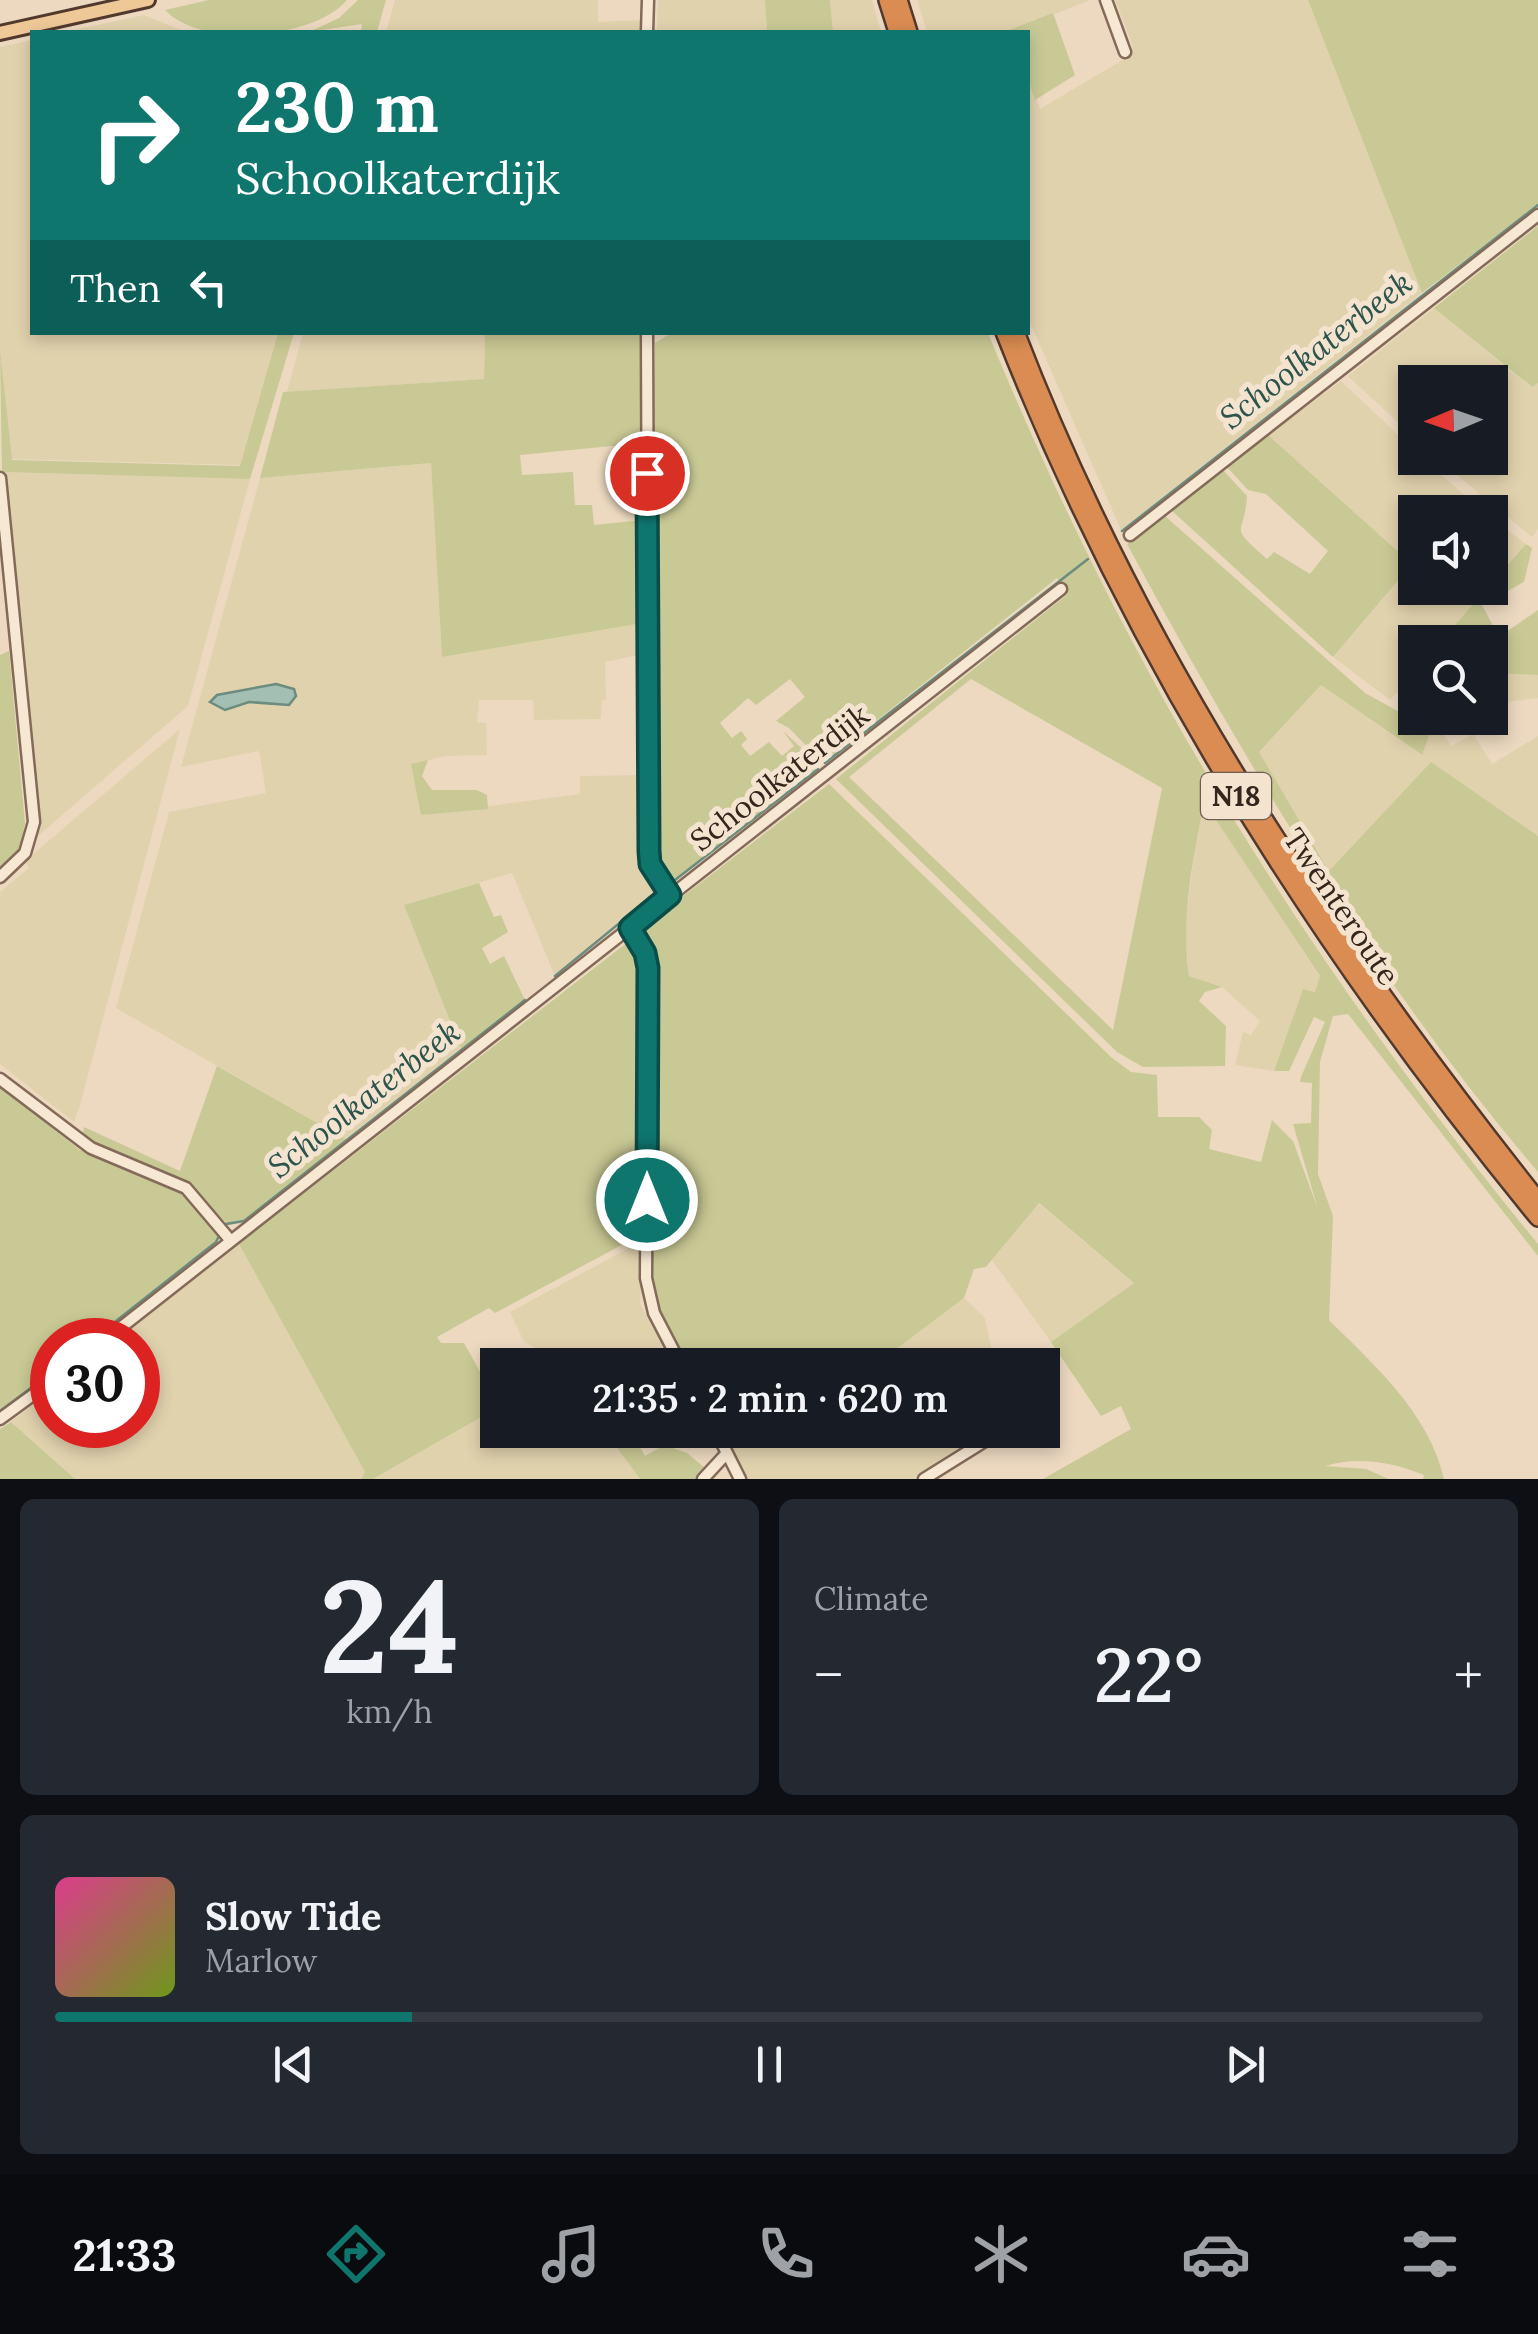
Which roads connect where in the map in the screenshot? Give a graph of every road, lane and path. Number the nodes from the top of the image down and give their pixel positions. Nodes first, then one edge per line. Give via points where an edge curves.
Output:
1 (148, 0) edge
2 (648, 0) edge
3 (887, 0) edge
4 (899, 0) edge
5 (1106, 0) edge
6 (648, 30) edge
7 (895, 30) edge
8 (908, 30) edge
9 (0, 33) edge
10 (1125, 52) dead end
11 (1538, 215) edge
12 (647, 335) edge
13 (1005, 335) edge
14 (1017, 335) edge
15 (0, 478) edge
16 (1130, 536) dead end
17 (1061, 590) dead end
18 (0, 877) edge
19 (670, 895) junction
20 (630, 928) junction
21 (0, 1079) edge
22 (1538, 1200) edge
23 (1538, 1218) edge
24 (230, 1242) junction
25 (133, 1318) edge
26 (672, 1348) edge
27 (30, 1397) edge
28 (0, 1419) edge
29 (724, 1448) edge
30 (975, 1448) edge
31 (727, 1453) junction
32 (703, 1479) edge
33 (740, 1479) edge
34 (924, 1479) edge

1 - 9 main road
2 - 6 street
3 - 7 highway
4 - 8 highway
5 - 10 street
11 - 16 street
12 - 19 street via 649,851
13 - 23 highway, Twenteroute / N18 via 1076,499 1204,744 1387,1025
14 - 22 highway, Twenteroute / N18 via 1132,584 1258,811 1400,1024
15 - 18 street via 34,822 25,853
17 - 19 street, Schoolkaterdijk
19 - 20 street, Schoolkaterdijk
20 - 24 street, Schoolkaterdijk
20 - 26 street via 648,968 646,1278
21 - 24 street via 91,1148 186,1188
24 - 25 street, Schoolkaterdijk
27 - 28 street
29 - 31 street
30 - 34 street
31 - 32 street
31 - 33 street

